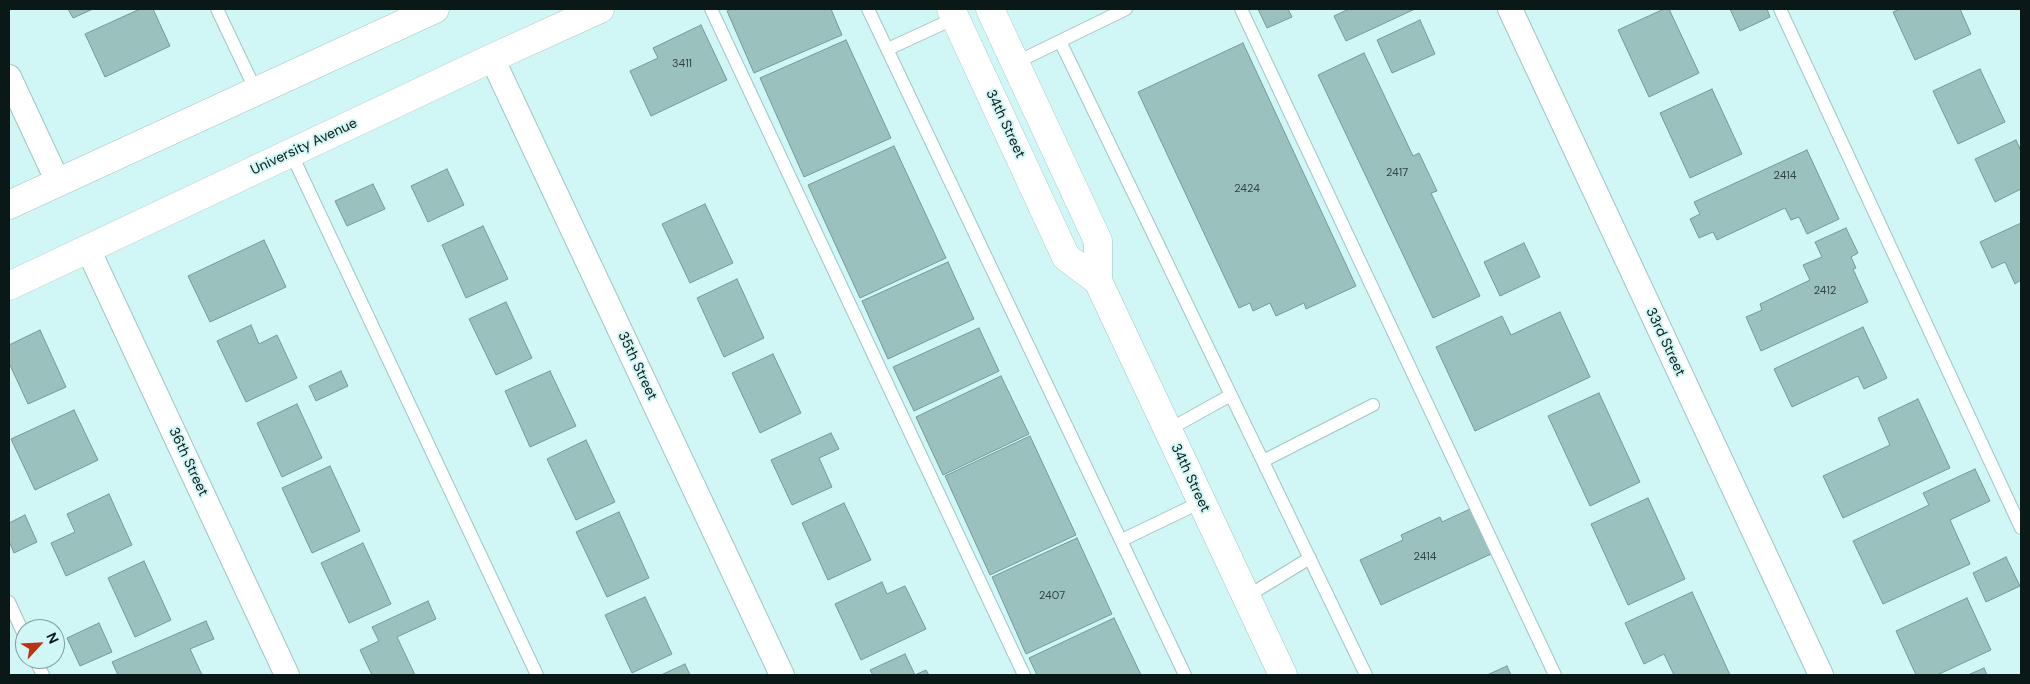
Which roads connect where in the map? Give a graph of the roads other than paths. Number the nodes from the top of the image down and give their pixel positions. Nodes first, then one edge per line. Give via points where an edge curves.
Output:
1 (217, 9) edge
2 (435, 9) edge
3 (600, 9) edge
4 (711, 9) edge
5 (868, 9) edge
6 (990, 9) edge
7 (1126, 9) edge
8 (1241, 9) edge
9 (1510, 9) edge
10 (1780, 9) edge
11 (953, 13) edge
12 (1060, 41) junction
13 (888, 50) junction
14 (492, 58) junction
15 (1015, 63) junction
16 (9, 77) edge
17 (256, 91) junction
18 (291, 153) junction
19 (58, 182) junction
20 (9, 205) edge
21 (88, 249) junction
22 (1098, 281) junction
23 (9, 286) edge
24 (1231, 395) junction
25 (1373, 405) dead end
26 (1168, 430) junction
27 (1263, 461) junction
28 (1202, 502) junction
29 (2021, 528) edge
30 (1122, 540) junction
31 (1310, 558) junction
32 (1246, 597) junction
33 (9, 602) edge
34 (17, 619) edge
35 (287, 675) edge
36 (538, 675) edge
37 (782, 675) edge
38 (1024, 675) edge
39 (1185, 675) edge
40 (1283, 675) edge
41 (1366, 675) edge
42 (1555, 675) edge
43 (1821, 675) edge

1 - 17 lane
2 - 17 main road
3 - 14 main road, University Avenue
4 - 38 lane
5 - 13 lane
6 - 15 main road, 34th Street
7 - 12 lane
8 - 42 lane
9 - 43 street, 33rd Street
10 - 29 lane
11 - 13 lane
11 - 22 main road, 34th Street via 1066,257
12 - 15 lane
12 - 24 lane
13 - 30 lane
14 - 18 main road, University Avenue
14 - 37 street, 35th Street
15 - 22 main road, 34th Street via 1098,241
16 - 19 street
17 - 19 main road
18 - 21 main road, University Avenue
18 - 36 lane
19 - 20 main road
21 - 23 main road, University Avenue
21 - 35 street, 36th Street
22 - 26 main road, 34th Street
24 - 26 lane
24 - 27 lane
25 - 27 lane
26 - 28 main road, 34th Street
27 - 31 lane
28 - 30 lane
28 - 32 main road, 34th Street
30 - 39 lane
31 - 32 lane
31 - 41 lane
32 - 40 main road, 34th Street
33 - 34 lane

